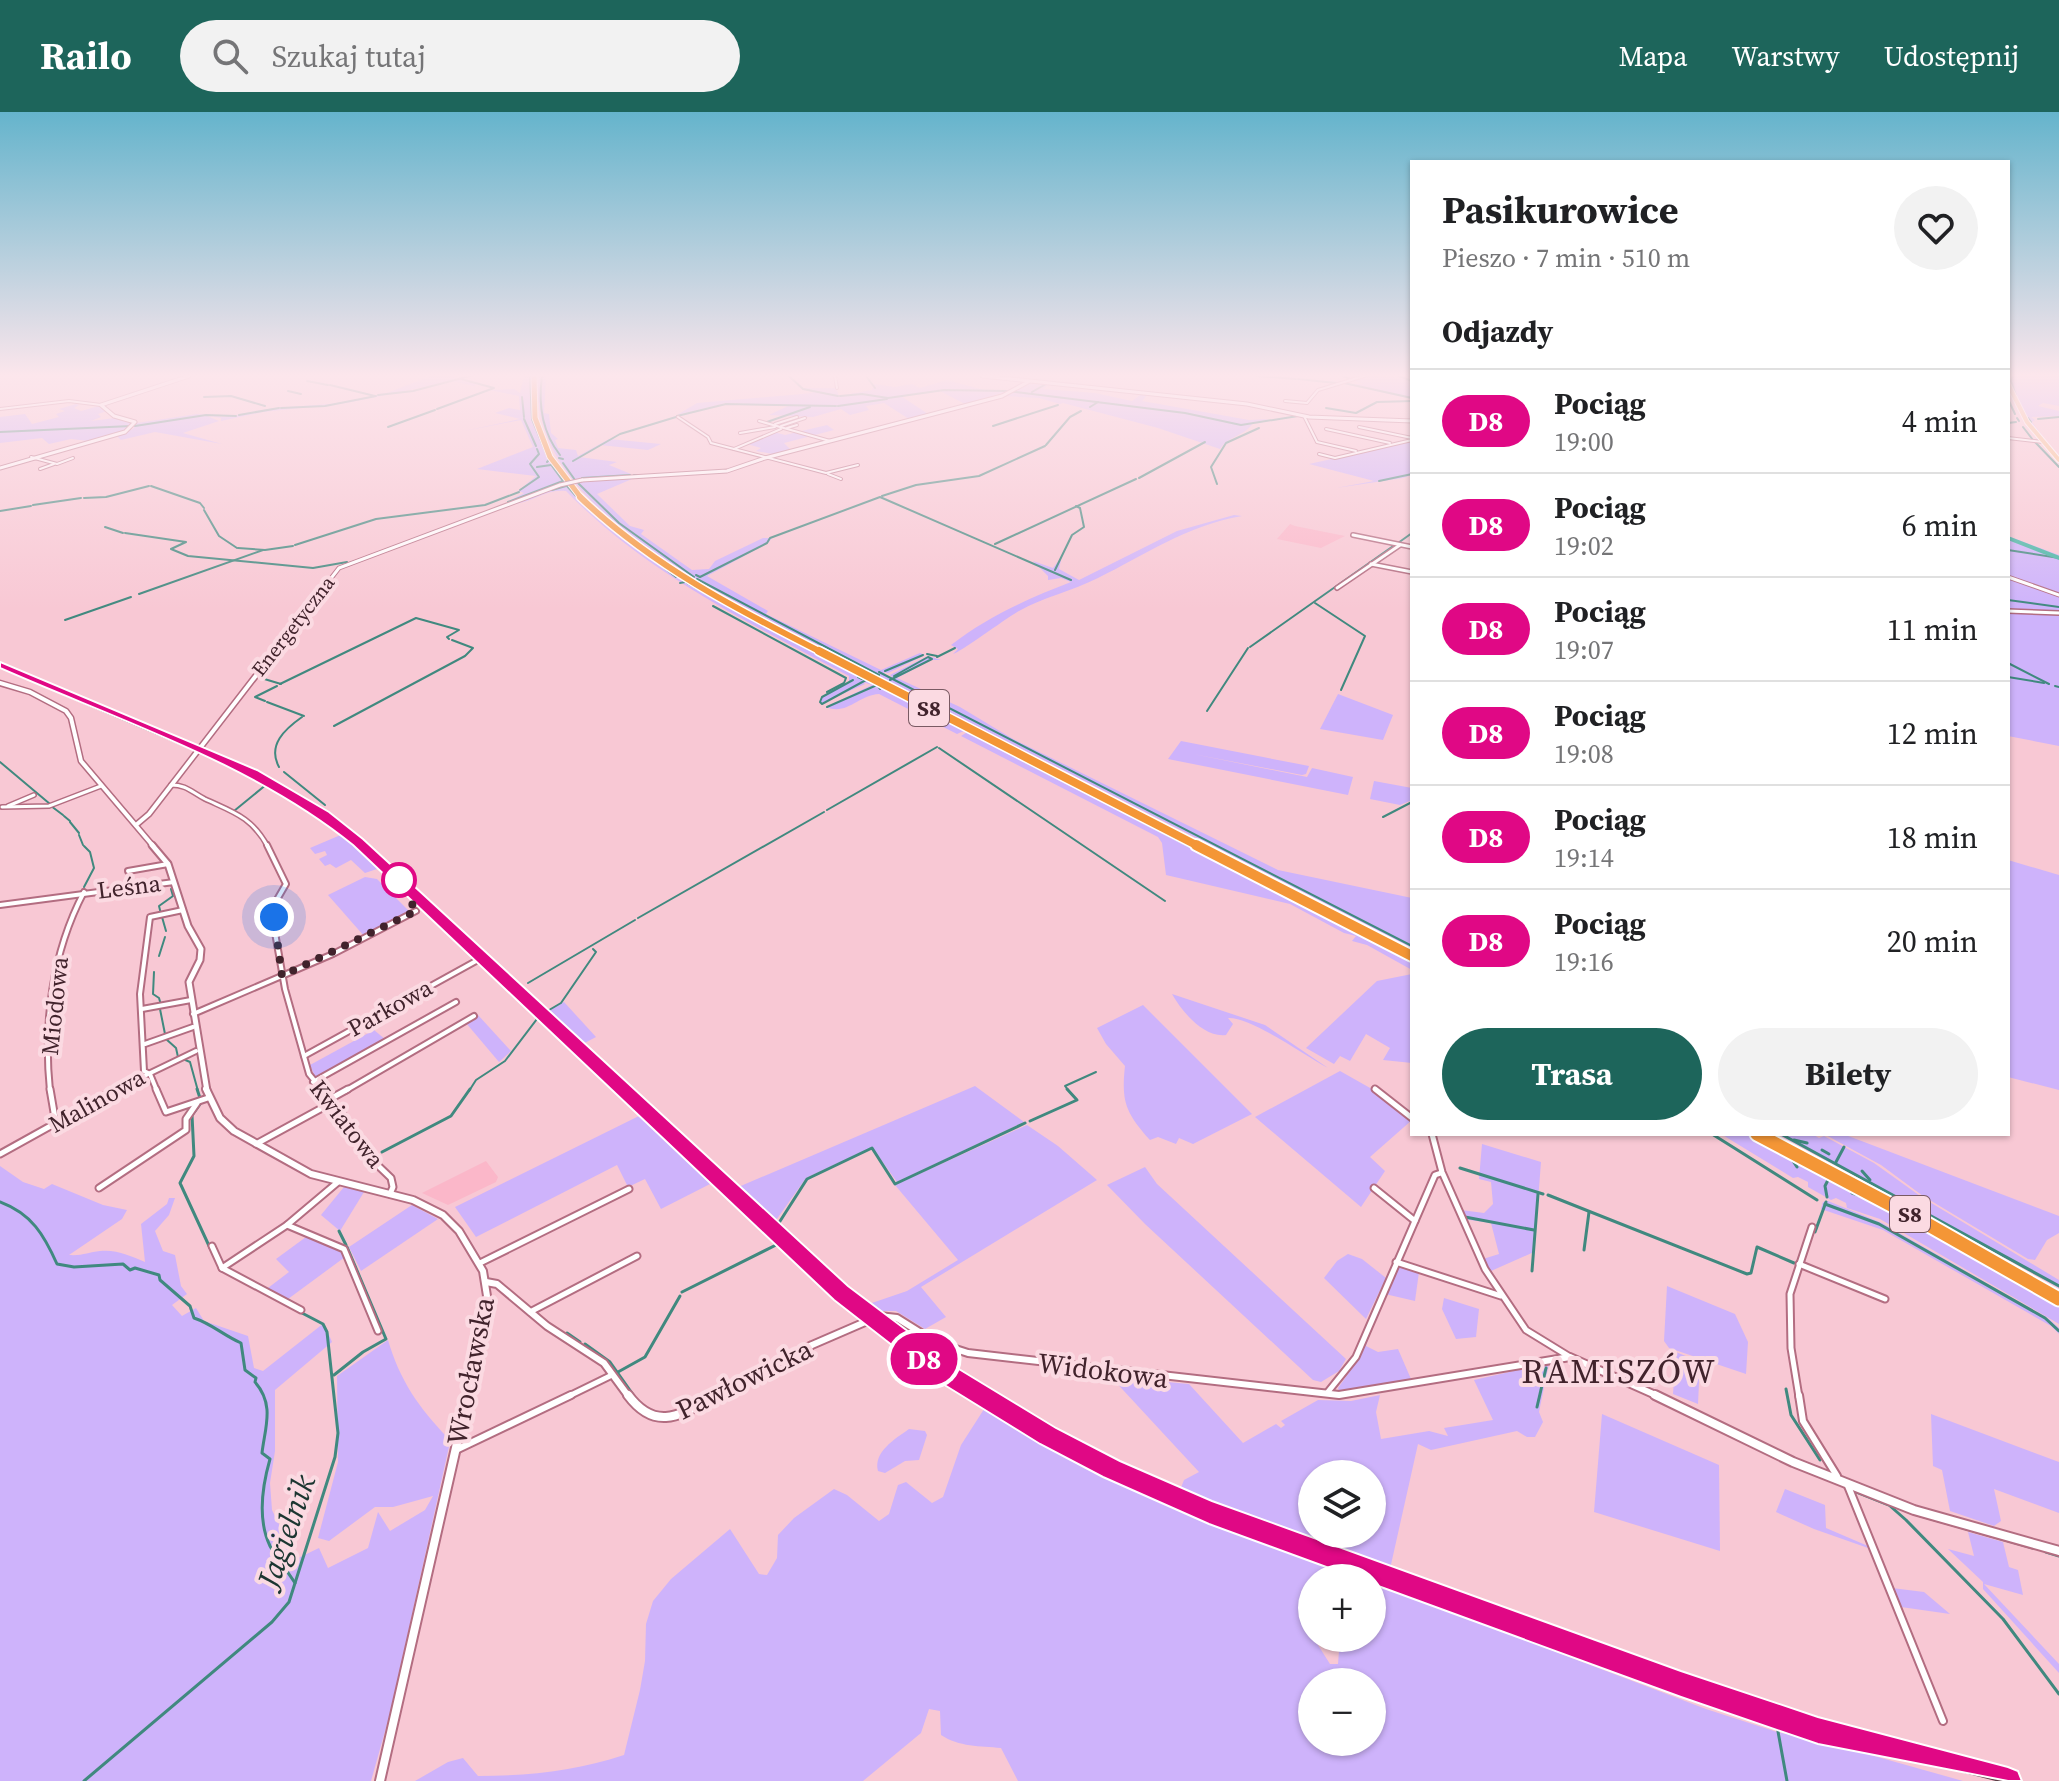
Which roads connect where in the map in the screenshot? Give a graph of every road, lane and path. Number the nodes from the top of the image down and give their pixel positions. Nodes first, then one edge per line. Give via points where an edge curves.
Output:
1 (43, 454) edge
2 (551, 454) edge
3 (746, 454) edge
4 (782, 454) edge
5 (1319, 454) dead end
6 (1351, 454) edge
7 (31, 457) junction
8 (771, 457) junction
9 (73, 458) dead end
10 (760, 458) junction
11 (57, 464) junction
12 (858, 465) dead end
13 (0, 468) edge
14 (40, 469) dead end
15 (826, 473) junction
16 (841, 479) dead end
17 (1353, 535) dead end
18 (1399, 544) junction
19 (1410, 547) edge
20 (1371, 564) junction
21 (1410, 572) edge
22 (2010, 578) edge
23 (1337, 588) dead end
24 (2059, 595) edge
25 (2010, 611) edge
26 (2059, 613) edge
27 (0, 683) edge
28 (171, 785) junction
29 (101, 786) junction
30 (34, 795) dead end
31 (4, 807) edge
32 (136, 825) junction
33 (168, 864) junction
34 (128, 871) dead end
35 (174, 882) junction
36 (84, 892) junction
37 (0, 905) edge
38 (183, 910) junction
39 (416, 911) dead end
40 (1410, 953) edge
41 (476, 961) dead end
42 (282, 976) junction
43 (191, 1000) junction
44 (456, 1002) dead end
45 (142, 1009) junction
46 (192, 1014) junction
47 (474, 1016) dead end
48 (193, 1027) junction
49 (145, 1044) junction
50 (196, 1051) junction
51 (304, 1056) junction
52 (146, 1073) junction
53 (313, 1082) junction
54 (1375, 1089) dead end
55 (208, 1098) junction
56 (198, 1101) junction
57 (331, 1101) junction
58 (1410, 1116) edge
59 (56, 1124) junction
60 (1433, 1136) edge
61 (1761, 1136) edge
62 (1774, 1136) edge
63 (256, 1144) junction
64 (0, 1154) edge
65 (1442, 1172) junction
66 (338, 1182) junction
67 (99, 1188) dead end
68 (1374, 1188) dead end
69 (629, 1189) dead end
70 (390, 1194) junction
71 (1415, 1221) junction
72 (287, 1225) junction
73 (1812, 1227) dead end
74 (212, 1246) dead end
75 (637, 1256) dead end
76 (1396, 1262) junction
77 (480, 1263) junction
78 (1799, 1264) junction
79 (222, 1268) junction
80 (486, 1282) junction
81 (2059, 1292) edge
82 (1502, 1296) junction
83 (1885, 1299) dead end
84 (2059, 1299) edge
85 (301, 1310) dead end
86 (530, 1312) junction
87 (904, 1322) joint
88 (378, 1331) dead end
89 (1570, 1357) junction
90 (614, 1374) junction
91 (1326, 1395) junction
92 (456, 1449) junction
93 (1844, 1483) junction
94 (2059, 1551) edge
95 (1943, 1721) dead end
96 (380, 1781) edge

1 - 7 street
2 - 40 highway, S8 via 597,513 664,565 758,619
3 - 10 street
4 - 8 street, Energetyczna
5 - 6 street via 1335,458
7 - 11 street
7 - 13 street
8 - 10 street, Energetyczna
8 - 15 street
9 - 11 street
10 - 28 street, Energetyczna, bridge via 727,471 560,485 337,570
11 - 14 street
12 - 15 street
15 - 16 street
17 - 18 street
18 - 19 street
18 - 20 street
20 - 21 street
20 - 23 street
22 - 24 street
25 - 26 street
27 - 29 street, Wrocławska via 66,711 78,755
28 - 32 street, Energetyczna
28 - 42 street, Kwiatowa via 186,785 244,817 262,838 286,885 275,903 273,921
29 - 31 street via 55,804
29 - 32 street, Wrocławska
30 - 31 street
32 - 33 street, Wrocławska
33 - 34 street
33 - 35 street, Wrocławska
35 - 36 street, Leśna
35 - 38 street, Wrocławska
36 - 37 street, Leśna
36 - 59 street, Miodowa via 70,918 52,983 49,1103
38 - 43 street, Wrocławska via 201,953 189,982
38 - 45 street via 150,917
39 - 42 street
41 - 51 street, Parkowa
42 - 46 street
42 - 51 street, Kwiatowa
43 - 45 street
43 - 46 street, Wrocławska
44 - 53 street
45 - 49 street
46 - 48 street, Wrocławska
47 - 57 street
48 - 49 street
48 - 50 street, Wrocławska
49 - 52 street
50 - 52 street, Malinowa
50 - 55 street, Wrocławska
51 - 53 street, Kwiatowa
52 - 56 street via 166,1112
52 - 59 street, Malinowa
53 - 57 street, Kwiatowa
54 - 58 street
55 - 56 street
55 - 63 street, Wrocławska via 229,1127
56 - 67 street via 186,1119 186,1130
57 - 63 street
57 - 70 street, Kwiatowa via 392,1181
59 - 64 street, Malinowa
60 - 65 street
61 - 84 highway, S8
62 - 81 highway, S8
63 - 66 street, Wrocławska via 306,1172
65 - 71 street via 1435,1175
65 - 82 street via 1479,1259
66 - 70 street, Wrocławska
66 - 72 street
68 - 71 street
69 - 77 street
70 - 77 street, Wrocławska via 440,1213
71 - 76 street
72 - 79 street
72 - 88 street via 344,1249
73 - 78 street
74 - 79 street
75 - 86 street
76 - 82 street
76 - 91 street via 1356,1357
77 - 80 street, Wrocławska
78 - 83 street
78 - 93 street via 1788,1309 1799,1402 1812,1439
79 - 85 street
80 - 86 street, Pawłowicka via 502,1287
80 - 92 street, Wrocławska via 484,1319
82 - 89 street via 1526,1330
86 - 90 street, Pawłowicka
87 - 90 street, Pawłowicka via 886,1315 864,1321 672,1417 655,1418 640,1411
87 - 91 street, Widokowa via 937,1343 968,1353
89 - 91 street, Widokowa
89 - 93 street
90 - 92 street
92 - 96 street, Wrocławska
93 - 94 street via 1914,1510
93 - 95 street

